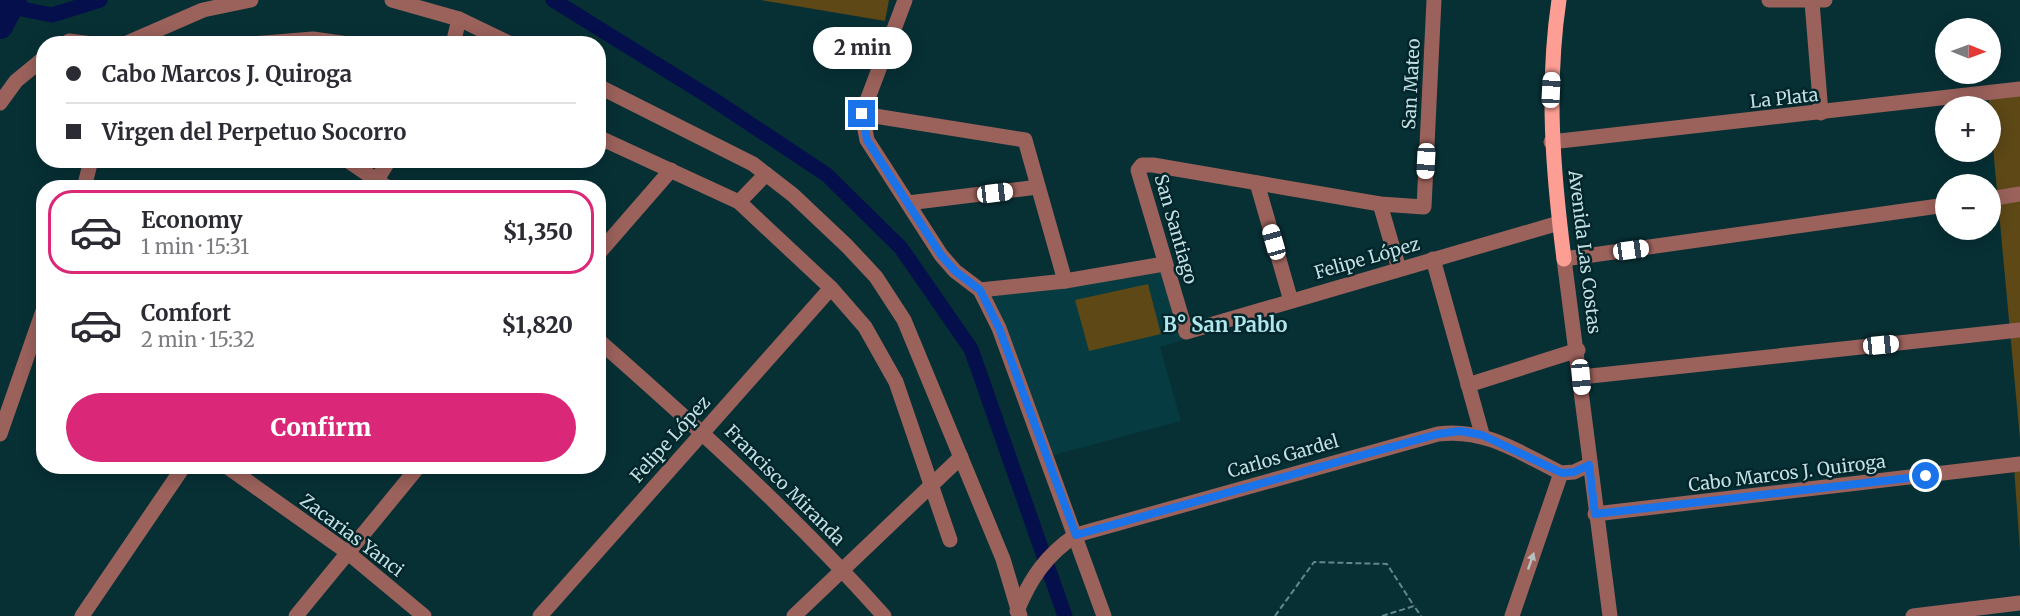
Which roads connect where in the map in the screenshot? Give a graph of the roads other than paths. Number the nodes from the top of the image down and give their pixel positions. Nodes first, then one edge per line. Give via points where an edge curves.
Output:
1 (251, 0) edge
2 (392, 0) edge
3 (905, 0) edge
4 (1434, 0) edge
5 (1558, 0) edge
6 (1769, 0) edge
7 (1819, 1) edge
8 (459, 19) junction
9 (143, 36) edge
10 (455, 36) edge
11 (494, 36) edge
12 (36, 65) edge
13 (2020, 89) edge
14 (606, 90) edge
15 (0, 104) edge
16 (1821, 113) junction
17 (862, 114) junction
18 (606, 141) edge
19 (1551, 142) junction
20 (357, 168) edge
21 (671, 170) junction
22 (766, 174) junction
23 (373, 180) edge
24 (1257, 183) junction
25 (1038, 188) junction
26 (2020, 194) edge
27 (2001, 197) edge
28 (739, 202) junction
29 (908, 203) junction
30 (1380, 204) junction
31 (1935, 207) edge
32 (1559, 223) junction
33 (606, 245) edge
34 (1564, 259) junction
35 (1433, 260) junction
36 (1164, 264) junction
37 (1399, 269) junction
38 (1065, 281) junction
39 (831, 288) junction
40 (980, 290) junction
41 (1291, 301) junction
42 (2020, 330) edge
43 (1186, 332) joint
44 (36, 345) edge
45 (606, 347) edge
46 (1578, 350) junction
47 (1581, 377) junction
48 (1468, 385) junction
49 (702, 432) junction
50 (0, 435) edge
51 (1482, 435) junction
52 (961, 457) junction
53 (2020, 464) edge
54 (1589, 465) junction
55 (1562, 473) junction
56 (179, 474) edge
57 (237, 474) edge
58 (412, 474) edge
59 (932, 485) junction
60 (1595, 514) junction
61 (1076, 535) junction
62 (950, 540) dead end
63 (347, 552) junction
64 (842, 569) junction
65 (2020, 603) edge
66 (1018, 614) edge
67 (82, 616) edge
68 (296, 616) edge
69 (424, 616) edge
70 (540, 616) edge
71 (794, 616) edge
72 (884, 616) edge
73 (1104, 616) edge
74 (1512, 616) edge
75 (1610, 616) edge
76 (1913, 616) edge

1 - 9 street via 203,10
2 - 8 street
3 - 17 street
4 - 30 street, San Mateo via 1424,207
5 - 19 main road, Avenida Las Costas
6 - 7 street
7 - 16 street
8 - 10 street
8 - 11 street
12 - 15 street via 16,81
13 - 16 street, La Plata
14 - 22 street via 705,137
16 - 19 street, La Plata
17 - 25 street via 1025,140
17 - 29 street via 867,140
18 - 21 street
19 - 32 main road, Avenida Las Costas
20 - 23 street
21 - 28 street
21 - 33 street
22 - 28 street
22 - 52 street via 876,277 904,320
24 - 30 street
24 - 36 street, San Santiago via 1142,165 1138,170
24 - 41 street
25 - 29 street
25 - 38 street
26 - 27 street
28 - 39 street
29 - 40 street via 941,255
30 - 37 street
31 - 34 street
32 - 34 main road, Avenida Las Costas
32 - 35 street, Felipe López
34 - 46 street, Avenida Las Costas
35 - 37 street, Felipe López
35 - 48 street
36 - 38 street
36 - 43 street, San Santiago
37 - 41 street, Felipe López
38 - 40 street
39 - 49 street, Felipe López
39 - 59 street via 866,327 896,382
40 - 61 street via 999,328
41 - 43 street, Felipe López
42 - 47 street
44 - 50 street
45 - 49 street, Francisco Miranda
46 - 47 street, Avenida Las Costas
46 - 48 street
47 - 54 street, Avenida Las Costas
48 - 51 street
49 - 64 street, Francisco Miranda
49 - 70 street, Felipe López
51 - 55 street, Carlos Gardel
51 - 61 street, Carlos Gardel via 1460,431 1438,434
52 - 59 street
52 - 66 street via 1003,559
53 - 60 street, Cabo Marcos J. Quiroga
54 - 55 street
54 - 60 street, Avenida Las Costas
74 -> 55 street
56 - 67 street
57 - 63 street, Zacarias Yanci
58 - 63 street
59 - 62 street
59 - 64 street
60 - 75 street, Avenida Las Costas
61 - 66 street, Carlos Gardel via 1045,560 1033,576
61 - 73 street
63 - 68 street
63 - 69 street, Zacarias Yanci
64 - 71 street
64 - 72 street, Francisco Miranda
65 - 76 street

